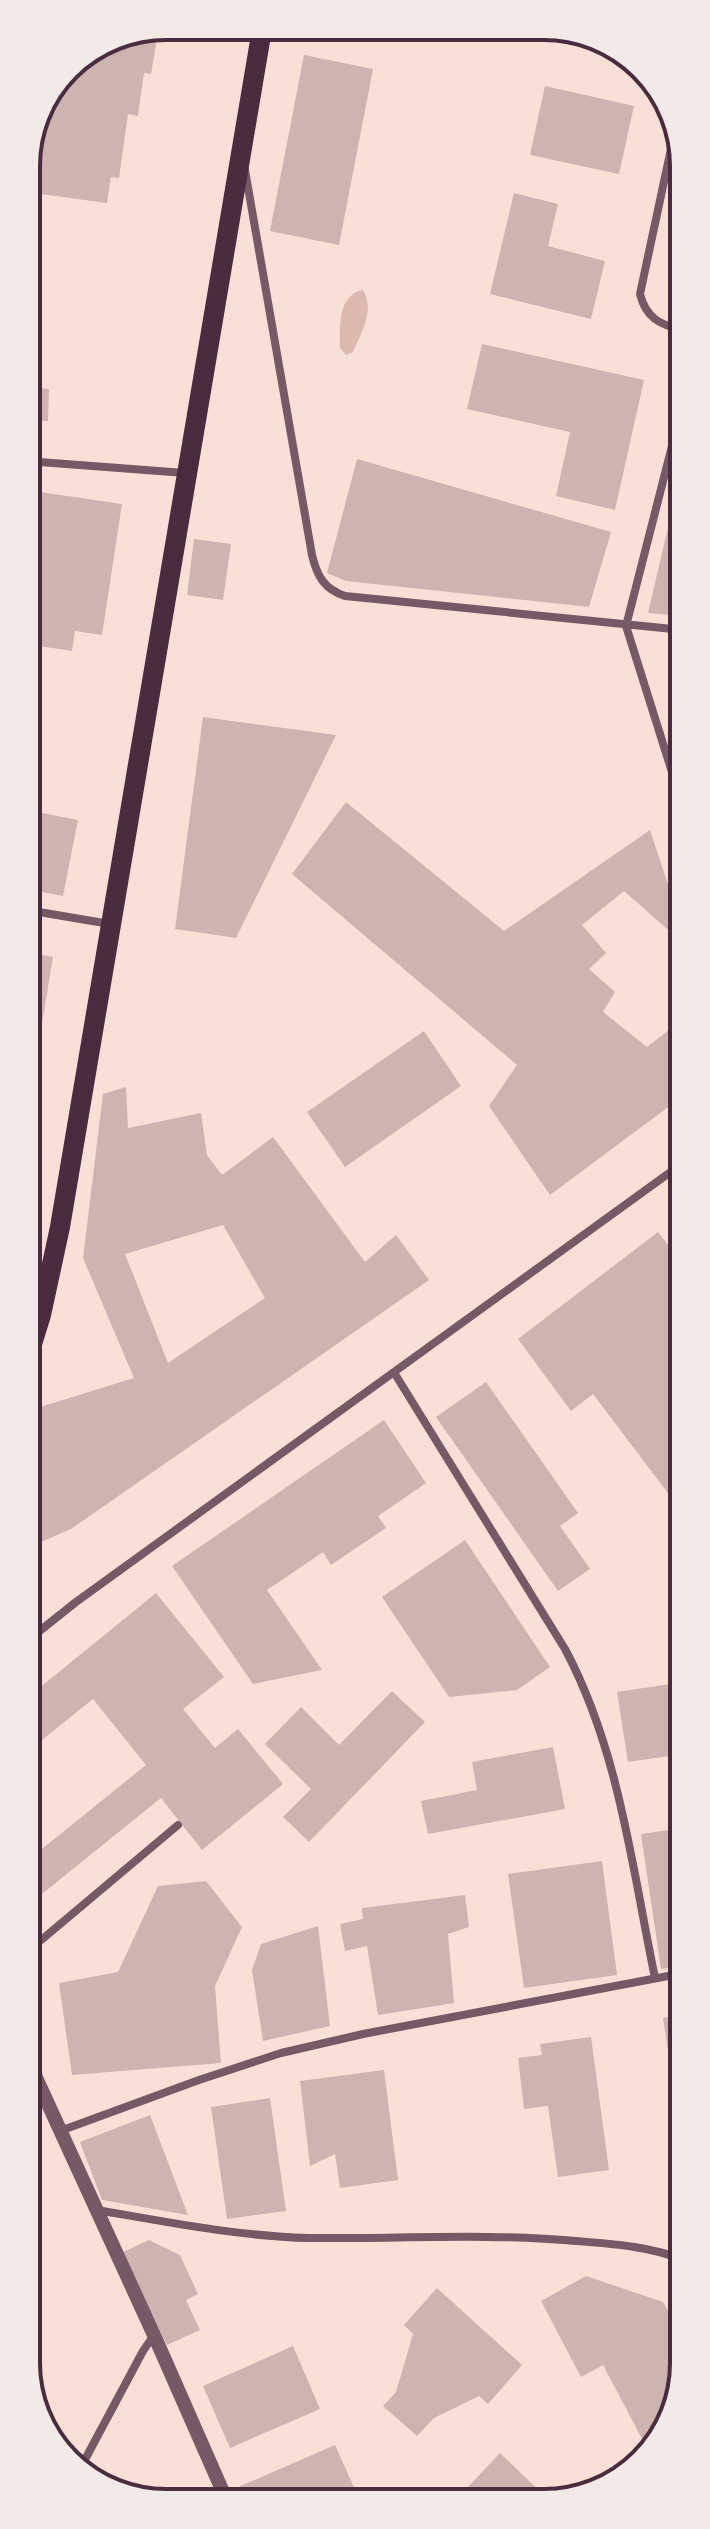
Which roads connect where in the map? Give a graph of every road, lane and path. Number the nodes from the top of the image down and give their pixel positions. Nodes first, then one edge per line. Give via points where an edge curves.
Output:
1 (260, 40) edge
2 (242, 148) junction
3 (669, 155) edge
4 (670, 326) edge
5 (670, 454) edge
6 (40, 462) edge
7 (185, 473) junction
8 (626, 626) junction
9 (670, 629) edge
10 (670, 766) edge
11 (40, 912) edge
12 (110, 924) junction
13 (670, 1173) edge
14 (40, 1318) edge
15 (395, 1374) junction
16 (40, 1631) edge
17 (178, 1825) dead end
18 (40, 1941) edge
19 (670, 1975) edge
20 (655, 1978) junction
21 (40, 2087) edge
22 (60, 2131) junction
23 (97, 2210) junction
24 (670, 2255) edge
25 (154, 2335) junction
26 (85, 2459) edge
27 (222, 2489) edge

1 - 2 main road
2 - 7 main road
2 - 8 street via 312,555 323,583 345,596
3 - 4 street via 640,286 646,311
5 - 8 street
6 - 7 street
7 - 12 main road
8 - 9 street
8 - 10 street
11 - 12 street
12 - 14 main road
13 - 15 street
15 - 16 street
15 - 20 street via 565,1649 599,1723
17 - 18 street
19 - 20 street
20 - 22 street via 281,2053
21 - 22 street
22 - 23 street
23 - 24 street via 262,2235 517,2236 632,2246
23 - 25 street
25 - 26 street
25 - 27 street

